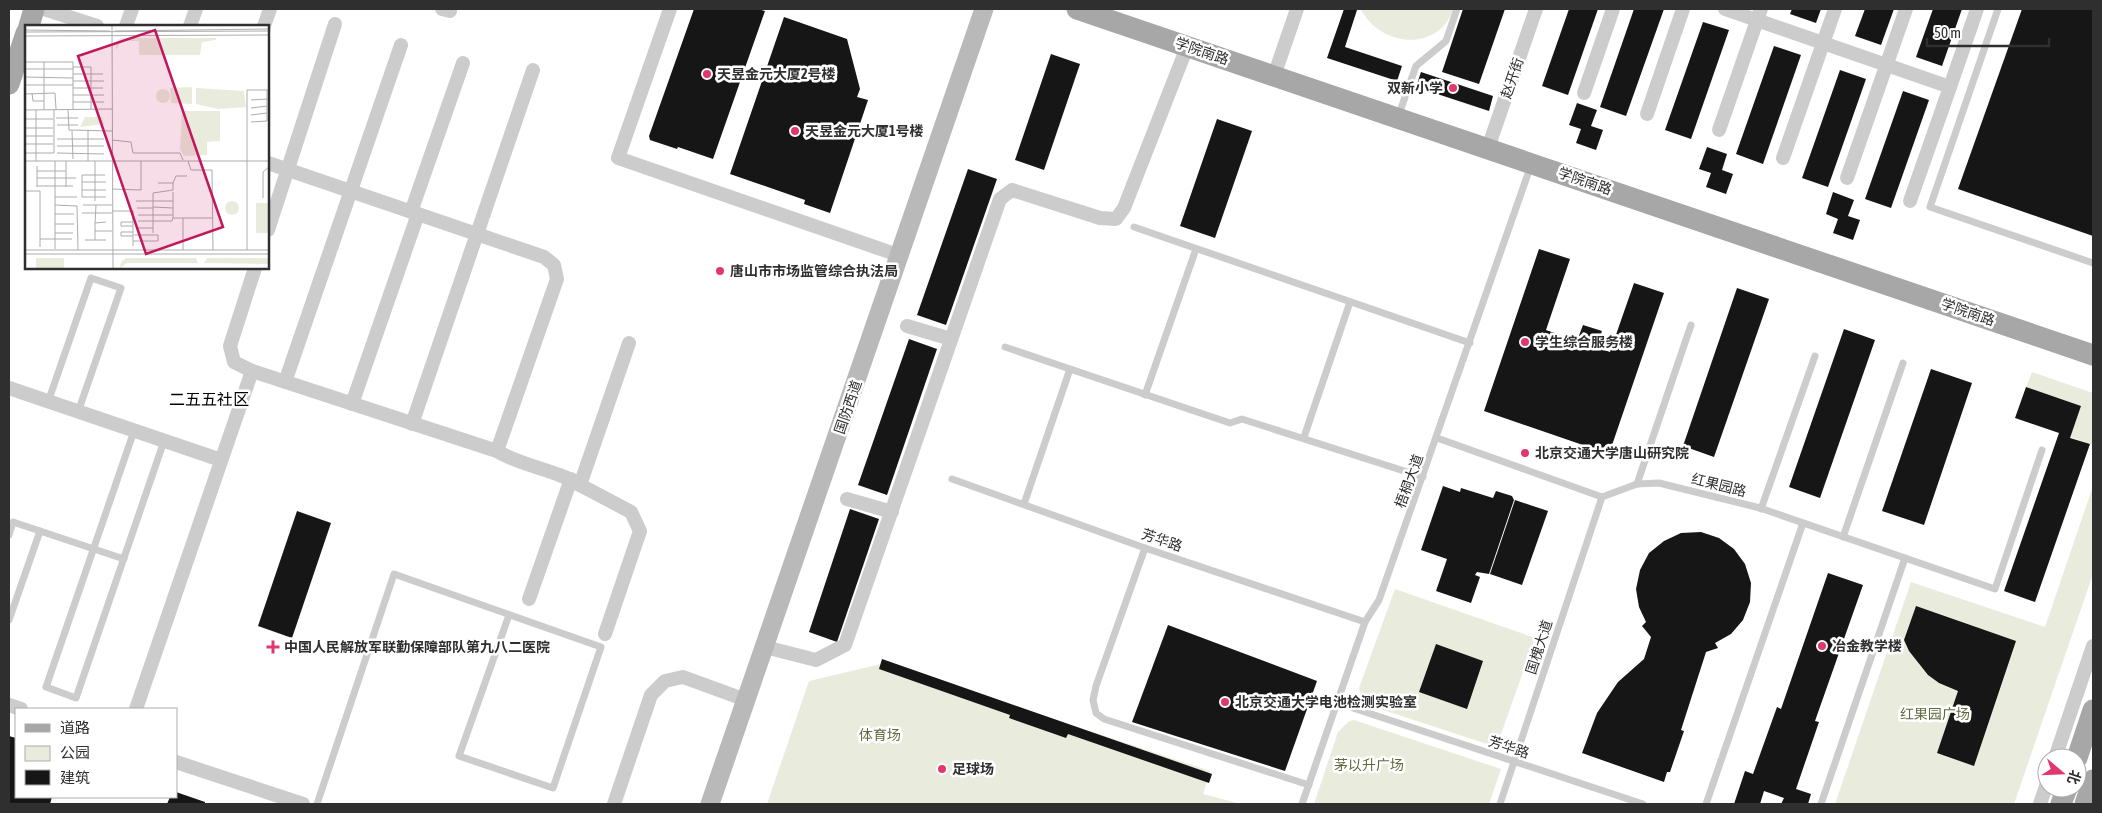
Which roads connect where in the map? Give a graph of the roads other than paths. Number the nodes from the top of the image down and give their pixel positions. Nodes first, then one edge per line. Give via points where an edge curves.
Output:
1 (34, 9) edge
2 (44, 9) edge
3 (132, 9) edge
4 (196, 9) edge
5 (270, 9) edge
6 (442, 9) edge
7 (450, 9) edge
8 (670, 9) edge
9 (984, 9) edge
10 (1077, 9) edge
11 (1297, 9) edge
12 (1458, 9) edge
13 (1536, 9) edge
14 (1614, 9) edge
15 (1683, 9) edge
16 (1725, 9) edge
17 (1834, 9) edge
18 (1906, 9) edge
19 (1977, 9) edge
20 (1998, 9) edge
21 (1759, 14) edge
22 (335, 24) dead end
23 (28, 25) edge
24 (94, 25) edge
25 (126, 25) edge
26 (190, 25) edge
27 (264, 25) edge
28 (25, 36) edge
29 (1823, 43) junction
30 (401, 45) dead end
31 (1187, 47) junction
32 (463, 63) dead end
33 (1886, 65) junction
34 (533, 70) dead end
35 (1274, 76) junction
36 (9, 84) edge
37 (1950, 87) junction
38 (1584, 93) dead end
39 (1647, 114) dead end
40 (1398, 118) junction
41 (1720, 130) dead end
42 (1488, 148) junction
43 (1783, 158) dead end
44 (1532, 162) junction
45 (269, 163) edge
46 (287, 170) junction
47 (1847, 178) dead end
48 (350, 191) junction
49 (1910, 201) dead end
50 (414, 213) junction
51 (269, 227) edge
52 (1134, 228) dead end
53 (476, 233) junction
54 (1196, 249) junction
55 (900, 256) junction
56 (2093, 263) edge
57 (255, 269) edge
58 (1350, 302) junction
59 (1691, 325) dead end
60 (907, 326) dead end
61 (951, 339) junction
62 (629, 343) dead end
63 (1470, 343) junction
64 (1005, 347) dead end
65 (2093, 355) edge
66 (1815, 356) dead end
67 (1903, 363) dead end
68 (1070, 369) junction
69 (252, 372) junction
70 (285, 382) junction
71 (9, 388) edge
72 (1146, 395) junction
73 (48, 402) junction
74 (352, 404) junction
75 (78, 412) junction
76 (412, 424) junction
77 (134, 431) junction
78 (1304, 437) junction
79 (1437, 438) junction
80 (164, 441) junction
81 (2042, 450) dead end
82 (497, 451) junction
83 (221, 460) junction
84 (1423, 477) junction
85 (952, 479) dead end
86 (575, 482) junction
87 (1637, 484) junction
88 (1602, 497) junction
89 (847, 498) dead end
90 (1024, 504) junction
91 (1761, 509) junction
92 (892, 512) junction
93 (1803, 523) junction
94 (40, 530) junction
95 (9, 535) edge
96 (1843, 537) junction
97 (1146, 548) junction
98 (93, 549) junction
99 (1905, 558) junction
100 (124, 559) junction
101 (529, 600) dead end
102 (510, 614) junction
103 (9, 620) edge
104 (1365, 622) junction
105 (605, 634) dead end
106 (2093, 646) edge
107 (765, 647) junction
108 (746, 700) junction
109 (1338, 703) junction
110 (136, 708) edge
111 (2093, 710) edge
112 (2058, 748) edge
113 (2080, 748) edge
114 (1514, 762) junction
115 (178, 763) edge
116 (2093, 780) edge
117 (1309, 786) junction
118 (303, 804) edge
119 (317, 804) edge
120 (614, 804) edge
121 (710, 804) edge
122 (1302, 804) edge
123 (1500, 804) edge
124 (1643, 804) edge
125 (1706, 804) edge
126 (1821, 804) edge
127 (2085, 804) edge

1 - 23 main road
2 - 24 street
3 - 25 street
4 - 26 street
5 - 27 street
6 - 7 street
8 - 55 street via 618,158
9 - 55 street, 国防西道
10 - 31 main road, 学院南路
11 - 35 street
12 - 40 lane via 1446,41 1416,66
13 - 42 street, 赵开街
14 - 38 street
15 - 39 street
16 - 21 street
17 - 29 street
18 - 33 street
19 - 37 street
20 - 56 lane via 1930,207
21 - 29 street
21 - 41 street
22 - 46 street
28 - 36 main road
29 - 33 street
29 - 43 street
30 - 48 street
31 - 35 main road, 学院南路
31 - 61 street via 1124,208 1116,219 1100,218 1012,190 1000,199
32 - 50 street
33 - 37 street
33 - 47 street
34 - 53 street
35 - 40 main road, 学院南路
37 - 49 street
40 - 42 main road, 学院南路
42 - 44 main road, 学院南路
44 - 63 lane, 梧桐大道
44 - 65 main road, 学院南路
45 - 46 street
46 - 48 street
46 - 51 street
48 - 50 street
48 - 70 street
50 - 53 street
50 - 74 street
52 - 54 lane
53 - 76 street
53 - 82 street via 544,257 554,265 557,279
54 - 58 lane
54 - 72 lane
55 - 107 street, 国防西道
57 - 69 street via 230,346 234,362
58 - 63 lane
58 - 78 lane
59 - 87 lane
60 - 61 street
61 - 92 street
62 - 86 street
63 - 79 lane, 梧桐大道
64 - 68 lane
66 - 91 lane
67 - 96 lane
68 - 72 lane
68 - 90 lane
69 - 70 street
69 - 83 street
70 - 74 street
71 - 73 street
72 - 78 lane via 1230,424 1242,419
73 - 75 street
73 - 75 lane via 91,278 99,280 121,288
74 - 76 street
75 - 77 street
76 - 82 street
77 - 80 street
77 - 98 lane
78 - 84 lane
79 - 84 lane, 梧桐大道
79 - 88 lane
80 - 83 street
80 - 100 lane
81 - 99 lane, 红果园路 via 1994,589
82 - 86 street via 515,462
83 - 110 street
84 - 104 lane, 梧桐大道 via 1379,600
85 - 90 lane, 芳华路
86 - 101 street
86 - 105 street via 631,512 640,531
87 - 88 lane, 红果园路
87 - 91 lane, 红果园路 via 1659,483
88 - 114 lane, 国槐大道
89 - 92 street
90 - 97 lane, 芳华路
91 - 93 lane, 红果园路
92 - 107 street via 845,645 816,660
93 - 96 lane, 红果园路
93 - 125 lane
94 - 95 lane via 13,522
94 - 98 lane
94 - 103 lane
96 - 99 lane, 红果园路
97 - 104 lane, 芳华路
97 - 117 lane via 1096,686 1093,700 1096,713 1104,719
98 - 100 lane
98 - 100 lane via 46,687 76,698
99 - 126 lane
102 - 102 lane via 601,647 553,788 459,756
102 - 119 lane via 394,574
104 - 109 lane, 梧桐大道
106 - 112 street
107 - 108 street, 国防西道
108 - 120 street via 682,677 665,681 651,695
108 - 121 street, 国防西道
109 - 114 lane, 芳华路
109 - 117 lane, 梧桐大道
111 - 113 main road
114 - 123 lane, 国槐大道
114 - 124 lane, 芳华路
115 - 118 street
116 - 127 main road
117 - 122 lane, 梧桐大道

